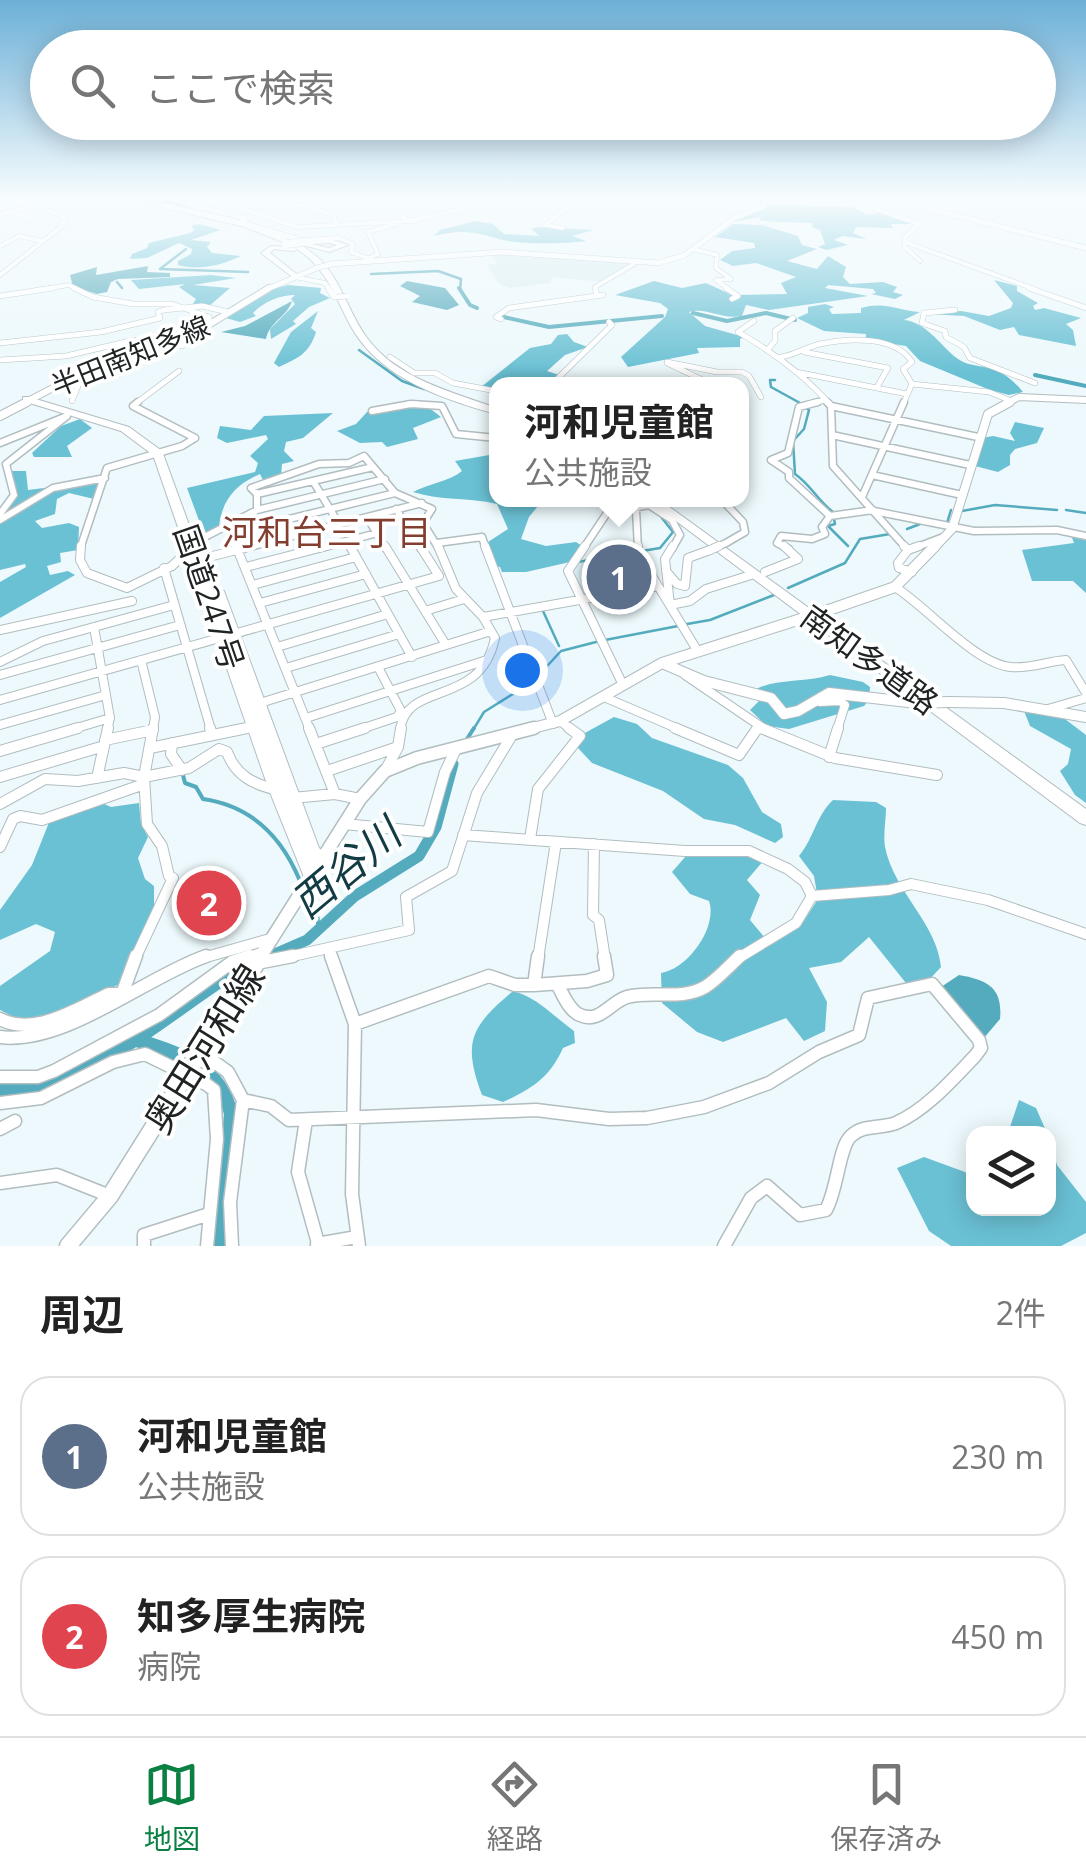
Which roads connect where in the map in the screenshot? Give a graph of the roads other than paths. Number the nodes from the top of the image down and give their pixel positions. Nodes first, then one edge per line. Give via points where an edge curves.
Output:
1 (24, 256) edge
2 (266, 256) edge
3 (306, 256) edge
4 (311, 256) edge
5 (316, 256) edge
6 (332, 256) edge
7 (360, 256) edge
8 (375, 256) edge
9 (434, 256) edge
10 (548, 256) edge
11 (679, 256) edge
12 (717, 256) edge
13 (914, 256) edge
14 (947, 256) edge
15 (370, 260) junction
16 (920, 262) dead end
17 (634, 264) junction
18 (325, 267) junction
19 (0, 275) edge
20 (293, 276) junction
21 (336, 282) junction
22 (0, 296) edge
23 (347, 296) dead end
24 (732, 298) dead end
25 (1086, 308) edge
26 (178, 309) junction
27 (955, 310) dead end
28 (228, 312) junction
29 (792, 318) dead end
30 (501, 319) dead end
31 (754, 321) dead end
32 (609, 322) dead end
33 (210, 324) junction
34 (120, 328) junction
35 (134, 340) junction
36 (160, 342) junction
37 (0, 343) edge
38 (182, 346) dead end
39 (769, 348) junction
40 (804, 352) junction
41 (113, 357) junction
42 (390, 357) dead end
43 (782, 357) junction
44 (0, 360) edge
45 (179, 371) dead end
46 (791, 371) junction
47 (77, 374) junction
48 (559, 377) edge
49 (695, 377) edge
50 (1035, 382) dead end
51 (912, 384) junction
52 (878, 388) junction
53 (489, 390) edge
54 (908, 394) junction
55 (29, 398) junction
56 (762, 398) dead end
57 (1008, 400) junction
58 (1086, 400) edge
59 (72, 401) dead end
60 (828, 403) junction
61 (489, 406) edge
62 (489, 406) edge
63 (372, 411) dead end
64 (0, 416) edge
65 (895, 419) junction
66 (832, 434) junction
67 (978, 436) junction
68 (489, 437) edge
69 (0, 443) edge
70 (884, 446) junction
71 (162, 452) junction
72 (970, 465) junction
73 (374, 467) junction
74 (306, 468) junction
75 (872, 475) junction
76 (104, 478) junction
77 (385, 479) junction
78 (314, 481) junction
79 (395, 493) junction
80 (258, 494) junction
81 (322, 495) junction
82 (962, 495) junction
83 (862, 497) junction
84 (422, 503) junction
85 (632, 507) edge
86 (643, 507) edge
87 (659, 507) edge
88 (661, 507) edge
89 (729, 507) edge
90 (330, 509) junction
91 (257, 510) junction
92 (396, 510) junction
93 (636, 510) junction
94 (874, 510) junction
95 (830, 516) junction
96 (0, 517) edge
97 (367, 517) junction
98 (339, 524) junction
99 (230, 529) junction
100 (949, 532) junction
101 (377, 533) junction
102 (1086, 536) edge
103 (347, 541) junction
104 (196, 543) junction
105 (437, 543) junction
106 (239, 550) junction
107 (908, 550) junction
108 (356, 557) junction
109 (205, 558) junction
110 (246, 567) junction
111 (164, 568) junction
112 (666, 571) junction
113 (765, 572) dead end
114 (912, 572) junction
115 (366, 574) junction
116 (751, 575) dead end
117 (253, 584) junction
118 (409, 584) junction
119 (658, 586) junction
120 (895, 587) junction
121 (127, 588) junction
122 (376, 593) junction
123 (464, 599) junction
124 (132, 600) junction
125 (582, 600) junction
126 (260, 603) junction
127 (670, 605) junction
128 (174, 606) junction
129 (425, 611) junction
130 (510, 612) junction
131 (820, 613) dead end
132 (388, 614) junction
133 (136, 616) junction
134 (483, 617) junction
135 (807, 617) dead end
136 (268, 624) junction
137 (180, 625) junction
138 (94, 628) junction
139 (0, 630) edge
140 (491, 631) junction
141 (400, 634) junction
142 (228, 635) junction
143 (277, 646) junction
144 (446, 646) junction
145 (186, 647) junction
146 (98, 648) junction
147 (698, 650) junction
148 (412, 656) junction
149 (141, 660) junction
150 (487, 660) junction
151 (0, 662) edge
152 (662, 663) junction
153 (378, 667) junction
154 (286, 668) junction
155 (678, 669) junction
156 (102, 671) junction
157 (0, 674) edge
158 (623, 685) junction
159 (390, 691) junction
160 (296, 692) junction
161 (106, 694) junction
162 (1086, 695) edge
163 (604, 697) junction
164 (0, 700) edge
165 (258, 704) junction
166 (812, 704) junction
167 (1048, 709) junction
168 (1086, 717) edge
169 (110, 718) junction
170 (306, 718) junction
171 (556, 722) junction
172 (0, 726) edge
173 (255, 726) junction
174 (757, 729) junction
175 (152, 730) junction
176 (212, 735) junction
177 (512, 735) junction
178 (104, 743) junction
179 (172, 744) junction
180 (316, 744) junction
181 (398, 747) junction
182 (150, 748) junction
183 (456, 750) junction
184 (0, 751) edge
185 (829, 757) junction
186 (182, 770) junction
187 (385, 771) junction
188 (326, 772) junction
189 (937, 776) dead end
190 (0, 778) edge
191 (97, 778) junction
192 (144, 780) junction
193 (277, 790) junction
194 (335, 794) junction
195 (292, 798) junction
196 (360, 799) junction
197 (0, 804) edge
198 (1086, 814) edge
199 (344, 824) junction
200 (463, 835) junction
201 (530, 839) junction
202 (556, 842) junction
203 (594, 844) junction
204 (0, 847) edge
205 (322, 861) junction
206 (312, 876) junction
207 (812, 896) junction
208 (1086, 934) edge
209 (329, 950) junction
210 (265, 951) junction
211 (557, 984) junction
212 (534, 985) junction
213 (122, 994) junction
214 (0, 1019) edge
215 (355, 1024) junction
216 (0, 1037) edge
217 (202, 1053) junction
218 (188, 1074) junction
219 (0, 1076) edge
220 (242, 1100) junction
221 (0, 1103) edge
222 (352, 1118) junction
223 (306, 1120) junction
224 (15, 1121) dead end
225 (0, 1129) edge
226 (0, 1183) edge
227 (110, 1196) junction
228 (206, 1214) junction
229 (358, 1241) edge
230 (75, 1242) edge
231 (316, 1244) edge
232 (144, 1246) edge
233 (207, 1246) edge
234 (232, 1246) edge
235 (724, 1246) edge

1 - 19 street
2 - 20 highway
3 - 18 highway
4 - 18 highway
5 - 21 highway
6 - 21 highway
7 - 15 street
8 - 15 street
9 - 15 main road, 半田南知多線
10 - 17 main road, 半田南知多線
11 - 17 main road, 半田南知多線
12 - 24 street via 716,268 731,279 716,280 738,296
13 - 16 street
14 - 25 street
15 - 18 main road, 半田南知多線
17 - 30 street via 594,287 600,295 509,308 496,317
18 - 20 main road, 半田南知多線
18 - 61 highway via 364,342 383,362
20 - 23 street, bridge via 325,284 335,297
20 - 28 main road, 半田南知多線
21 - 62 highway via 364,335 386,359
22 - 26 street via 69,286 93,297
26 - 28 street
26 - 33 street via 209,317
26 - 34 street
27 - 50 street via 924,313 922,323 946,331 970,358
28 - 33 main road, 半田南知多線
29 - 39 street via 775,331
31 - 39 street via 738,332
32 - 48 street
33 - 36 main road, 半田南知多線
34 - 35 street
34 - 37 street
35 - 41 street via 138,346
35 - 44 street via 66,356
36 - 38 street
36 - 41 main road, 半田南知多線
39 - 43 street
40 - 43 street
40 - 51 street via 833,342 899,348 912,357 903,369
40 - 52 street via 888,368
41 - 47 main road, 半田南知多線
42 - 53 street via 414,373
43 - 46 street
45 - 71 street via 133,406 195,438
46 - 52 street
46 - 60 street
47 - 55 main road, 半田南知多線
47 - 59 street via 82,376
49 - 56 street via 667,362 742,372
51 - 54 street
51 - 57 street
52 - 54 street
54 - 65 street
55 - 64 main road, 半田南知多線
55 - 71 highway via 125,429
57 - 58 main road
57 - 67 main road via 988,414
60 - 65 street
60 - 66 street
60 - 95 street via 799,406 788,453 771,460
63 - 68 street via 442,406 456,434
65 - 67 street
65 - 70 street
66 - 70 street
66 - 83 street via 833,466
67 - 72 main road
69 - 96 street via 67,416 6,464 14,496
70 - 72 street
70 - 75 street
71 - 76 street via 107,468
71 - 104 highway, 国道247号
72 - 82 main road
73 - 74 street via 364,456
73 - 77 street
73 - 78 street
74 - 78 street
74 - 80 street via 251,488
75 - 82 street
75 - 83 street
76 - 96 street via 53,488
76 - 121 street via 80,559 99,580
77 - 79 street
77 - 81 street
78 - 80 street
78 - 81 street
79 - 84 street
79 - 90 street
80 - 91 street
81 - 90 street
81 - 91 street
82 - 100 main road
83 - 94 street
84 - 92 street
84 - 105 street via 432,509 422,523
85 - 93 street
86 - 93 street
87 - 112 street via 680,535 665,559
88 - 198 highway, 南知多道路
89 - 112 street, bridge via 745,532 688,558 685,586
90 - 98 street
90 - 99 street
91 - 99 street
92 - 97 street
92 - 118 street via 438,576
93 - 119 street via 638,554
93 - 125 street via 607,513 568,571
94 - 95 street
94 - 100 street
94 - 107 street
95 - 113 street via 820,538 776,540 798,558
97 - 98 street
97 - 101 street
98 - 106 street
99 - 104 street
99 - 106 street
100 - 102 street via 1066,530
100 - 107 street
100 - 114 main road
101 - 103 street
101 - 118 street
103 - 108 street
103 - 110 street
104 - 109 highway, 国道247号
104 - 111 street
104 - 142 highway, 国道247号
105 - 123 street
105 - 130 street via 482,537
106 - 109 street
106 - 110 street
107 - 114 street via 898,563
108 - 115 street
108 - 117 street
109 - 142 highway, 国道247号
110 - 117 street
111 - 121 street
111 - 128 street
112 - 127 street
114 - 120 main road
115 - 122 street
115 - 126 street
116 - 127 street
117 - 126 street
118 - 122 street
118 - 129 street
119 - 125 street
119 - 127 street
120 - 131 main road
120 - 162 street via 1004,666 1066,660
121 - 124 street
122 - 132 street
122 - 136 street
123 - 129 street
123 - 134 street
124 - 133 street
124 - 139 street via 29,629
125 - 130 street
125 - 158 street
126 - 136 street
127 - 147 street
128 - 133 street
128 - 137 street
129 - 144 street
130 - 134 street
130 - 171 street
132 - 141 street
132 - 143 street
133 - 138 street
134 - 140 street
135 - 147 main road
136 - 142 street
136 - 143 street
137 - 145 street
137 - 146 street
138 - 146 street
138 - 151 street via 43,641
140 - 144 street
140 - 150 street
141 - 148 street
141 - 154 street
142 - 145 street
142 - 165 highway, 国道247号
142 - 173 highway, 国道247号
143 - 154 street
144 - 148 street
145 - 149 street
145 - 176 street
146 - 156 street
146 - 157 street
147 - 152 main road
148 - 153 street
149 - 156 street
149 - 175 street
150 - 159 street
150 - 181 street via 471,684 432,694 413,708 400,723
152 - 155 main road
152 - 158 main road
153 - 159 street
153 - 160 street
154 - 160 street
155 - 166 main road via 772,698 784,714
155 - 174 street
156 - 161 street
156 - 164 street
158 - 163 main road
159 - 170 street
159 - 180 street via 401,711 397,717
160 - 165 street
160 - 170 street
161 - 169 street
161 - 172 street
162 - 167 street
163 - 171 main road
163 - 174 street via 739,756
165 - 195 highway, 国道247号
166 - 167 main road, bridge via 829,693
166 - 185 street via 845,706
167 - 168 main road
169 - 178 street
169 - 184 street
170 - 180 street
171 - 177 main road
171 - 201 street via 580,736 538,790
173 - 176 street
173 - 193 highway, 国道247号
174 - 185 street
175 - 178 street
175 - 182 street
176 - 179 street
177 - 183 main road
177 - 200 street via 477,793
178 - 190 street
178 - 191 street
179 - 182 street
179 - 186 street
180 - 188 street
181 - 187 street
181 - 188 street
182 - 192 street
183 - 187 main road
183 - 199 street via 428,832
185 - 189 street
186 - 192 street
186 - 193 street via 219,748 242,777
187 - 196 main road, 奥田河和線
188 - 194 street
191 - 192 street via 124,773
191 - 197 street via 45,779
192 - 204 street via 42,820 13,818
192 - 213 street via 146,824 173,878
193 - 206 highway, 国道247号
194 - 195 street
194 - 196 street
195 - 205 highway, 国道247号 via 312,854
196 - 199 main road, 奥田河和線
199 - 205 main road, 奥田河和線
200 - 201 street
200 - 209 street via 452,871 406,897 409,930
201 - 202 street
202 - 203 street
202 - 212 street
203 - 207 street via 748,851 788,870
203 - 211 street via 594,915 608,975
205 - 206 main road, 奥田河和線
206 - 210 main road, 奥田河和線
207 - 208 street via 911,884 988,900
207 - 211 street via 796,924 744,953 704,988 632,994 600,1016 584,1017
209 - 210 street
209 - 215 street
210 - 213 street via 171,969
210 - 217 main road, 奥田河和線
210 - 219 street via 232,962 160,1015 54,1071
211 - 212 street
212 - 215 street via 489,976
213 - 214 street via 16,1028
213 - 216 street via 37,1034
215 - 222 street
217 - 218 main road, 奥田河和線
217 - 220 street via 225,1066
218 - 221 street via 146,1054 56,1094
218 - 227 main road, 奥田河和線
218 - 228 street via 214,1090 218,1134
220 - 223 street
220 - 234 street via 230,1202
222 - 223 street
222 - 229 street
222 - 235 street via 536,1110 647,1118 704,1107 769,1083 858,1034 868,998 932,984 942,991 979,1040 971,1063 895,1124 853,1132 826,1210 800,1215 766,1186 740,1210
223 - 231 street via 298,1172
224 - 225 street
226 - 227 street via 65,1174
227 - 230 main road, 奥田河和線
228 - 232 street via 144,1234
228 - 233 street
229 - 231 street

